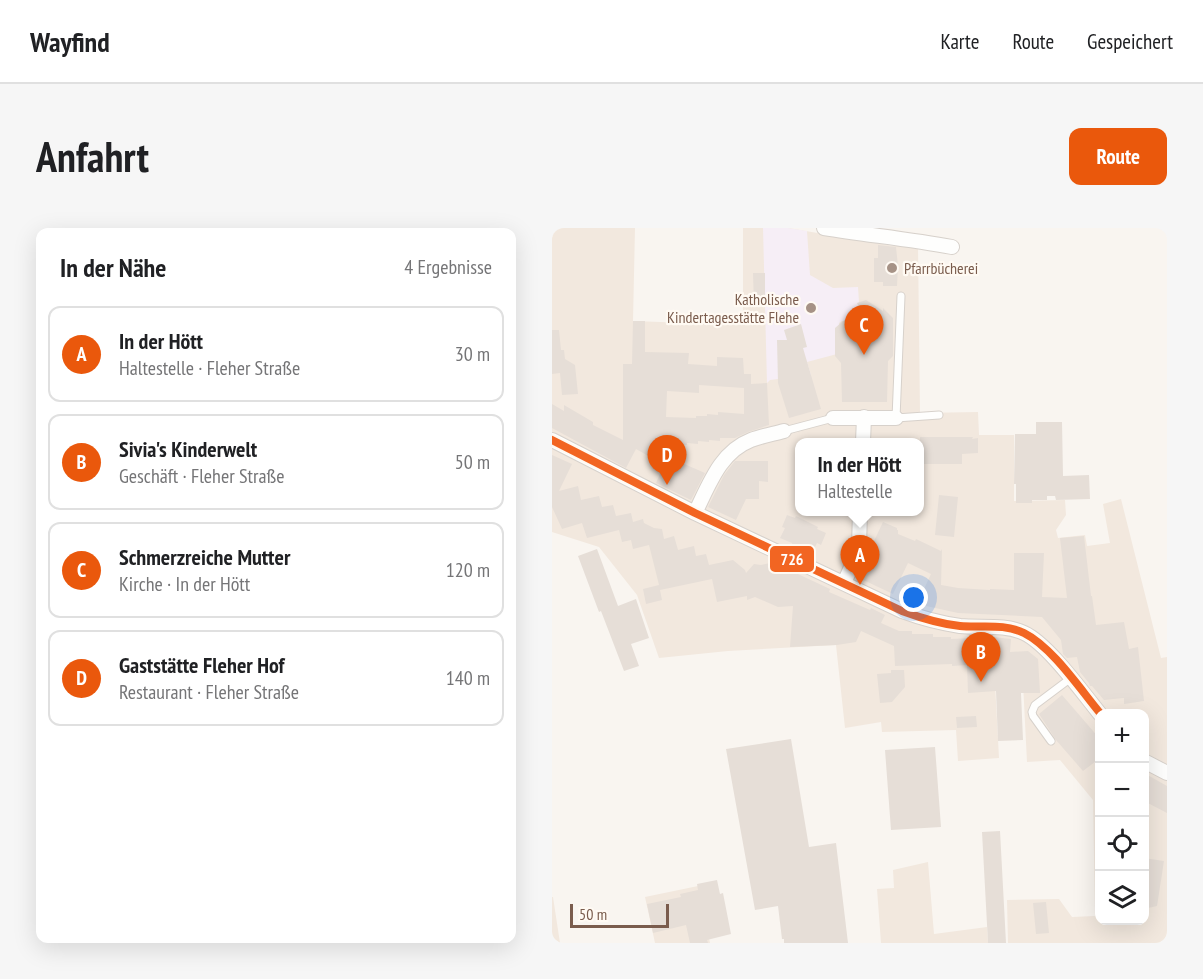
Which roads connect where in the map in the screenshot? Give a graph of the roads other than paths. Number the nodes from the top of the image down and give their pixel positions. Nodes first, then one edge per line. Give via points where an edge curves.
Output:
1 (824, 228) edge
2 (952, 247) dead end
3 (901, 296) dead end
4 (939, 416) dead end
5 (864, 417) junction
6 (833, 418) joint
7 (896, 418) junction
8 (784, 431) joint
9 (863, 438) edge
10 (552, 440) edge
11 (696, 513) junction
12 (860, 516) edge
13 (843, 583) junction
14 (1071, 678) junction
15 (1096, 709) edge
16 (1052, 741) dead end
17 (1148, 763) edge
18 (1167, 773) edge

1 - 2 street
3 - 7 lane
4 - 7 lane
5 - 6 street
5 - 7 street
5 - 9 street
6 - 8 lane
8 - 11 street via 751,440 723,460
10 - 11 street
11 - 13 street
12 - 13 street via 856,556
13 - 14 street via 902,611 936,622 1023,632
14 - 15 street
14 - 16 lane via 1035,705 1032,712
17 - 18 street

